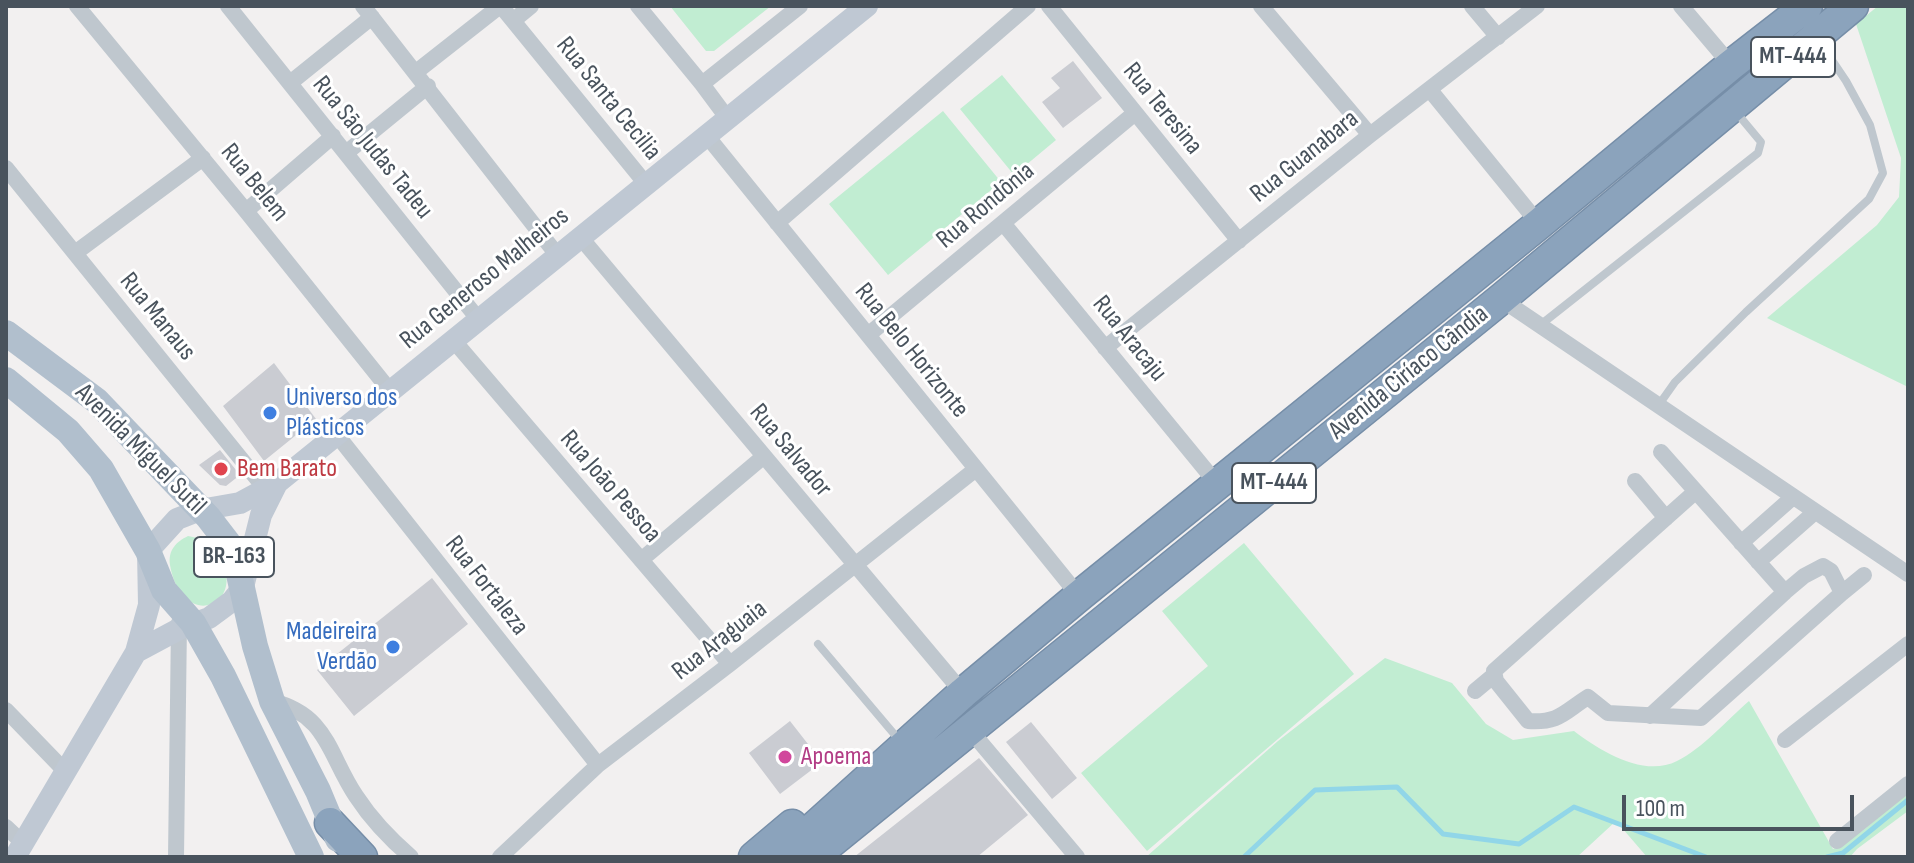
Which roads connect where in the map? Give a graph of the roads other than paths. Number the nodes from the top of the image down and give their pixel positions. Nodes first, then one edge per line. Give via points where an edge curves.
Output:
1 (77, 6) edge
2 (228, 6) edge
3 (500, 6) edge
4 (531, 6) edge
5 (638, 6) edge
6 (800, 6) edge
7 (867, 6) edge
8 (1028, 6) edge
9 (1049, 6) edge
10 (1261, 6) edge
11 (1472, 6) edge
12 (1537, 6) edge
13 (1681, 6) edge
14 (1807, 6) edge
15 (1853, 6) edge
16 (368, 12) edge
17 (514, 20) junction
18 (1498, 37) junction
19 (1816, 37) junction
20 (1731, 65) junction
21 (416, 72) junction
22 (290, 83) junction
23 (702, 84) junction
24 (428, 86) junction
25 (1430, 90) junction
26 (1732, 107) junction
27 (1135, 113) junction
28 (728, 119) junction
29 (1370, 135) junction
30 (333, 136) junction
31 (707, 136) junction
32 (346, 153) junction
33 (203, 158) junction
34 (6, 168) edge
35 (646, 184) junction
36 (246, 211) junction
37 (777, 223) junction
38 (1003, 223) junction
39 (1539, 224) junction
40 (581, 238) junction
41 (1239, 241) junction
42 (75, 253) junction
43 (558, 256) junction
44 (1501, 299) junction
45 (479, 320) junction
46 (1539, 326) junction
47 (6, 333) edge
48 (868, 335) junction
49 (454, 341) junction
50 (1105, 348) junction
51 (6, 380) edge
52 (391, 392) junction
53 (1658, 406) junction
54 (337, 435) junction
55 (1661, 452) dead end
56 (763, 457) junction
57 (976, 469) junction
58 (1635, 481) dead end
59 (1218, 485) junction
60 (271, 490) junction
61 (1695, 492) junction
62 (1793, 497) junction
63 (200, 510) junction
64 (1815, 512) junction
65 (1666, 518) junction
66 (1741, 543) junction
67 (148, 551) junction
68 (641, 560) junction
69 (1758, 562) junction
70 (854, 564) junction
71 (1908, 574) edge
72 (1864, 575) dead end
73 (243, 587) junction
74 (1785, 592) junction
75 (1842, 593) junction
76 (1079, 596) junction
77 (184, 621) junction
78 (818, 644) dead end
79 (1908, 644) edge
80 (136, 652) junction
81 (730, 664) junction
82 (1493, 676) junction
83 (1475, 691) dead end
84 (963, 693) junction
85 (272, 701) junction
86 (6, 710) edge
87 (937, 716) junction
88 (1650, 716) junction
89 (970, 730) junction
90 (1785, 740) dead end
91 (901, 742) junction
92 (598, 765) junction
93 (65, 771) junction
94 (1908, 784) edge
95 (318, 791) junction
96 (356, 796) junction
97 (330, 823) junction
98 (6, 827) edge
99 (1837, 841) dead end
100 (19, 850) edge
101 (1069, 854) edge
102 (176, 857) edge
103 (311, 857) edge
104 (346, 857) edge
105 (362, 857) edge
106 (411, 857) edge
107 (500, 857) edge
108 (754, 857) edge
109 (781, 857) edge
110 (813, 857) edge

1 - 33 street, Rua Belem
2 - 22 street, Rua São Judas Tadeu
3 - 17 street, Rua Santa Cecilia
3 - 21 street
4 - 17 street
5 - 23 street
6 - 23 street
7 - 28 street, Rua Generoso Malheiros
8 - 37 street
9 - 27 street, Rua Teresina
10 - 29 street
11 - 18 street
12 - 18 street, Rua Guanabara
13 - 20 street
14 - 20 highway, Avenida Ciríaco Cândia / MT-444
15 - 19 highway, Avenida Ciríaco Cândia / MT-444
16 - 21 street
16 - 22 street
17 - 35 street, Rua Santa Cecilia
18 - 25 street, Rua Guanabara
19 - 26 highway, Avenida Ciríaco Cândia / MT-444
19 - 53 lane via 1870,125 1883,173 1869,199 1746,312
20 - 39 highway, Avenida Ciríaco Cândia / MT-444
21 - 24 street
22 - 30 street, Rua São Judas Tadeu
23 - 28 street
24 - 32 street
24 - 43 street
25 - 29 street, Rua Guanabara
25 - 39 street
26 - 44 highway, Avenida Ciríaco Cândia / MT-444
26 - 46 lane via 1761,142 1758,153
27 - 38 street, Rua Rondônia
27 - 41 street, Rua Teresina
28 - 31 street, Rua Generoso Malheiros
29 - 41 street, Rua Guanabara
30 - 32 street, Rua São Judas Tadeu
30 - 36 street
31 - 35 street, Rua Generoso Malheiros
31 - 37 street, Rua Belo Horizonte
32 - 45 street, Rua São Judas Tadeu
33 - 36 street, Rua Belem
33 - 42 street
34 - 42 street, Rua Manaus
35 - 40 street, Rua Generoso Malheiros
36 - 52 street, Rua Belem
37 - 48 street, Rua Belo Horizonte
38 - 48 street, Rua Rondônia
38 - 50 street, Rua Aracaju
39 - 59 highway, Avenida Ciríaco Cândia / MT-444
40 - 43 street, Rua Generoso Malheiros
40 - 56 street, Rua Salvador
41 - 50 street, Rua Guanabara
42 - 60 street, Rua Manaus
43 - 45 street, Rua Generoso Malheiros
44 - 46 street
44 - 89 highway, Avenida Ciríaco Cândia / MT-444
45 - 49 street, Rua Generoso Malheiros
46 - 53 street
47 - 63 main road, Avenida Miguel Sutil / BR-163 via 97,401
48 - 57 street, Rua Belo Horizonte
49 - 52 street, Rua Generoso Malheiros
49 - 68 street, Rua João Pessoa
50 - 59 street, Rua Aracaju
51 - 67 main road, Avenida Miguel Sutil / BR-163 via 68,431 101,469
52 - 54 street, Rua Generoso Malheiros
53 - 62 street
54 - 60 street, Rua Generoso Malheiros
54 - 92 street, Rua Fortaleza
55 - 61 street
56 - 68 street
56 - 70 street, Rua Salvador
57 - 70 street, Rua Araguaia
57 - 76 street, Rua Belo Horizonte
58 - 65 street
59 - 76 highway, Avenida Ciríaco Cândia / MT-444
60 - 63 street via 240,503
60 - 73 street
61 - 65 street
61 - 66 street
62 - 64 street
62 - 66 street
63 - 67 street via 177,519
63 - 73 main road, Avenida Miguel Sutil / BR-163 via 228,543
64 - 69 street
64 - 71 street
65 - 82 street
66 - 69 street
67 - 77 main road, Avenida Miguel Sutil / BR-163
67 - 80 street via 149,605
68 - 81 street, Rua João Pessoa
69 - 74 street
70 - 81 street, Rua Araguaia
70 - 84 street, Rua Salvador
72 - 75 street
73 - 77 street via 221,610
73 - 85 main road, Avenida Miguel Sutil / BR-163
74 - 75 street via 1823,566
74 - 88 street
75 - 88 street via 1701,718
76 - 84 highway, Avenida Ciríaco Cândia / MT-444
77 - 80 street
77 - 102 street
77 - 103 main road, Avenida Miguel Sutil / BR-163 via 223,676
78 - 91 lane
79 - 90 street
80 - 93 street
81 - 92 street, Rua Araguaia
82 - 83 street
82 - 88 street via 1528,721 1557,719 1588,697 1608,713
84 - 87 highway, Avenida Ciríaco Cândia / MT-444
85 - 95 main road, Avenida Miguel Sutil / BR-163
85 - 96 street via 294,706 312,719
86 - 93 street
87 - 91 highway, MT-444
87 - 109 highway
89 - 101 street
89 - 110 highway, Avenida Ciríaco Cândia / MT-444
91 - 108 highway, MT-444
92 - 107 street, Rua Araguaia
93 - 100 street
94 - 99 street
95 - 96 street
95 - 97 main road, Avenida Miguel Sutil / BR-163
96 - 106 street
97 - 104 main road, Avenida Miguel Sutil / BR-163
97 - 105 highway
98 - 100 street

